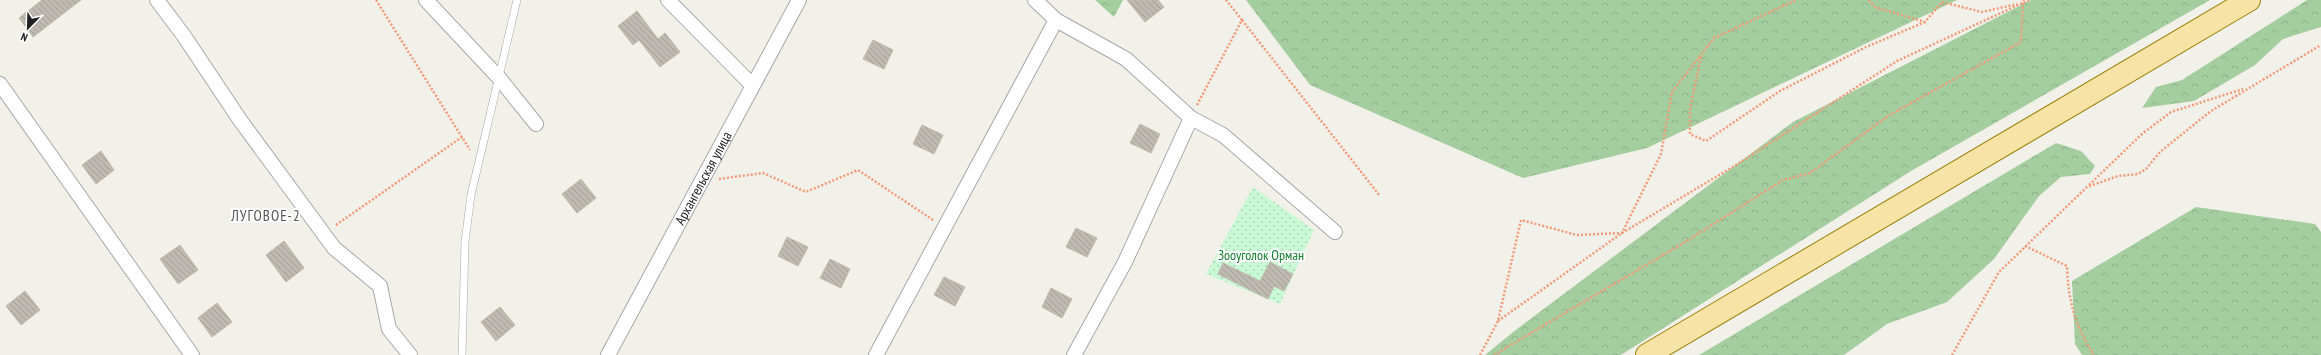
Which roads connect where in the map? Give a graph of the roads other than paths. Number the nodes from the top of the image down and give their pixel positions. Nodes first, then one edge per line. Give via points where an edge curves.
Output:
1 (157, 0) edge
2 (426, 0) edge
3 (518, 0) edge
4 (668, 0) edge
5 (799, 0) edge
6 (1035, 0) edge
7 (2249, 0) edge
8 (1056, 20) junction
9 (500, 79) junction
10 (0, 84) edge
11 (752, 86) junction
12 (1191, 118) junction
13 (536, 124) dead end
14 (1335, 232) dead end
15 (192, 355) edge
16 (410, 355) edge
17 (462, 355) edge
18 (608, 355) edge
19 (876, 355) edge
20 (1074, 355) edge
21 (1647, 355) edge

1 - 16 street via 240,120 334,248 380,286 389,329
2 - 9 street
3 - 9 lane
4 - 11 street
5 - 11 street, Архангельская улица
6 - 8 street
7 - 21 main road
8 - 12 street via 1126,59
8 - 19 street
9 - 13 street
9 - 17 lane via 471,195 465,242
10 - 15 street
11 - 18 street, Архангельская улица
12 - 14 street via 1223,136
12 - 20 street via 1125,262

